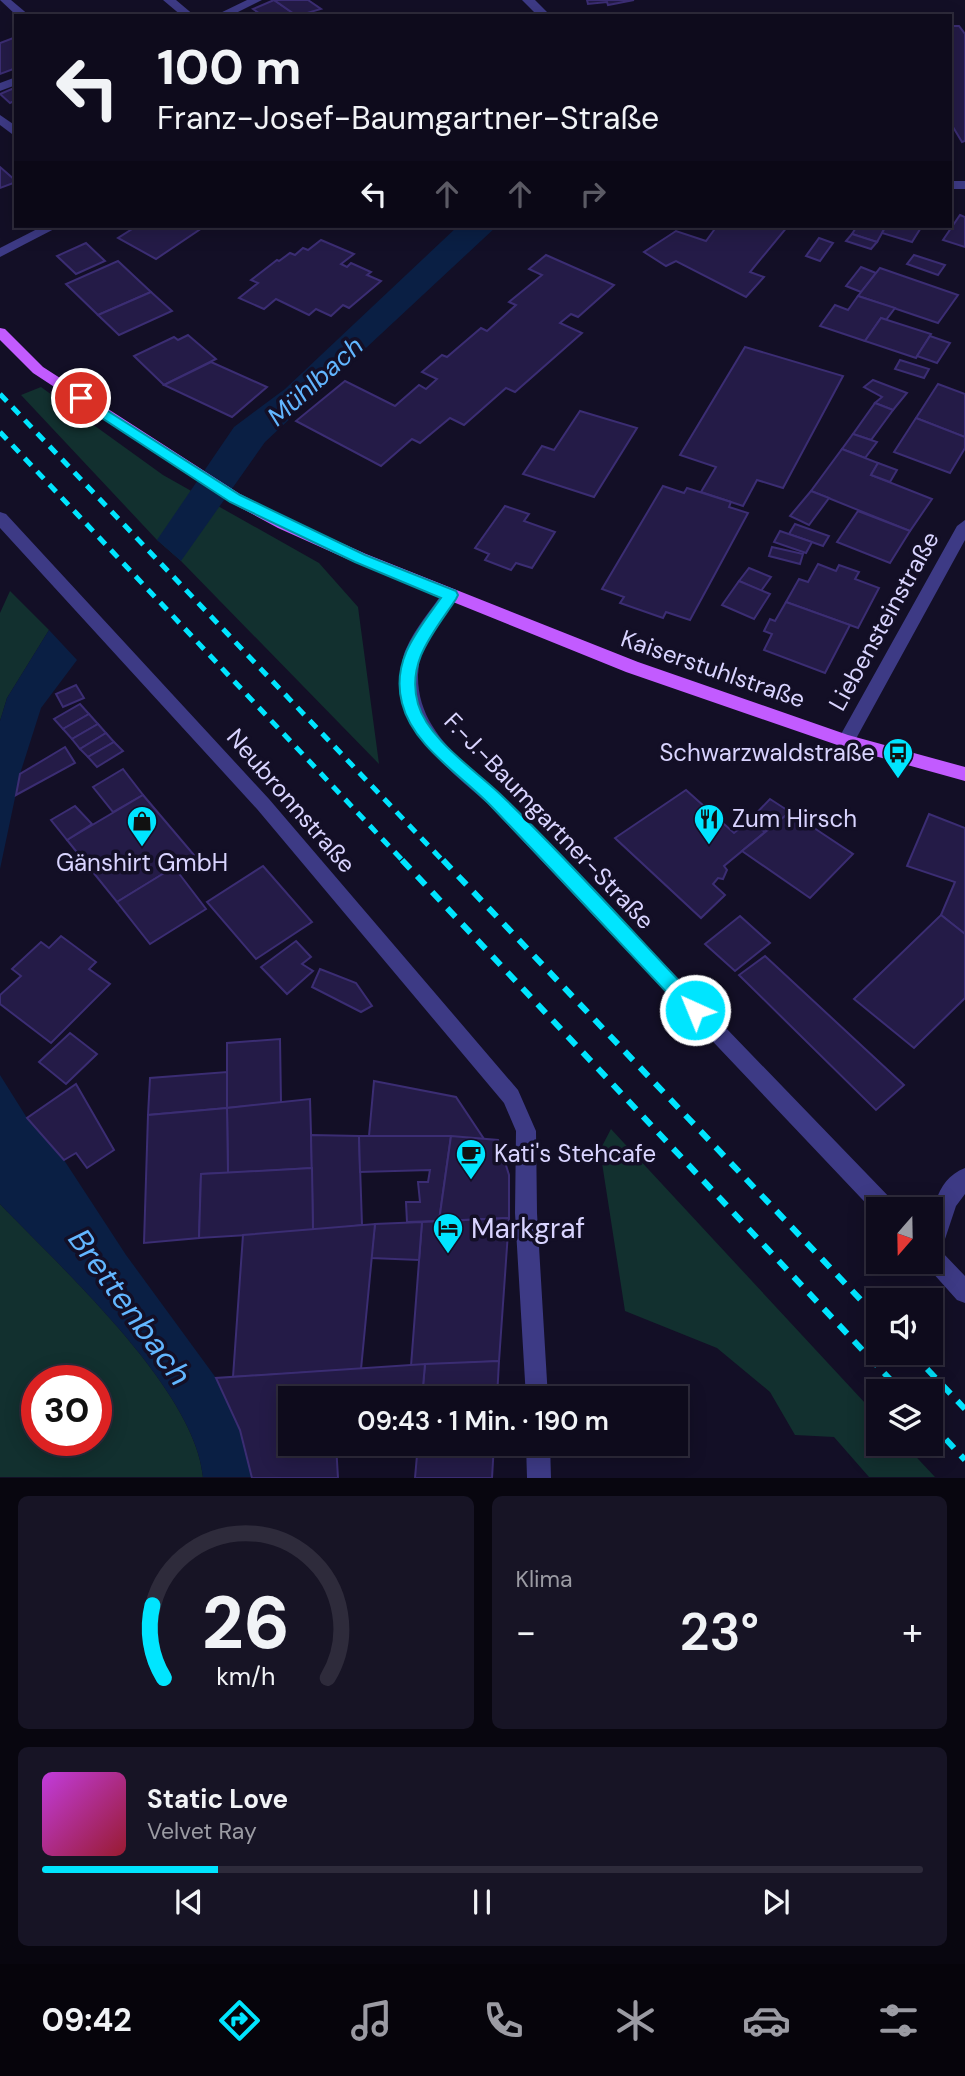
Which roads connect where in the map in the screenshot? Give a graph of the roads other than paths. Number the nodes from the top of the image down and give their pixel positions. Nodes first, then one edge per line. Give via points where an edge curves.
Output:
1 (5, 0) edge
2 (169, 0) edge
3 (256, 0) edge
4 (528, 0) edge
5 (0, 3) edge
6 (22, 14) edge
7 (186, 14) edge
8 (224, 14) edge
9 (543, 14) edge
10 (0, 119) edge
11 (14, 131) edge
12 (49, 228) edge
13 (0, 253) edge
14 (0, 332) edge
15 (0, 518) edge
16 (965, 526) edge
17 (450, 595) junction
18 (846, 741) junction
19 (965, 774) edge
20 (965, 1178) edge
21 (875, 1197) edge
22 (943, 1212) edge
23 (943, 1269) edge
24 (965, 1292) edge
25 (536, 1386) edge
26 (538, 1456) edge
27 (539, 1478) edge

1 - 5 street
1 - 6 street
2 - 7 street
3 - 8 street
4 - 9 street
10 - 11 street
12 - 13 street
14 - 17 main road, Kaiserstuhlstraße via 38,370 233,497
15 - 25 street, Neubronnstraße via 263,804 511,1097 526,1131
16 - 18 street, Liebensteinstraße
17 - 18 main road, Kaiserstuhlstraße via 632,667
17 - 21 street, F.-J.-Baumgartner-Straße via 412,652 407,686 417,721
18 - 19 main road, Kaiserstuhlstraße
20 - 22 street
23 - 24 street
26 - 27 street

